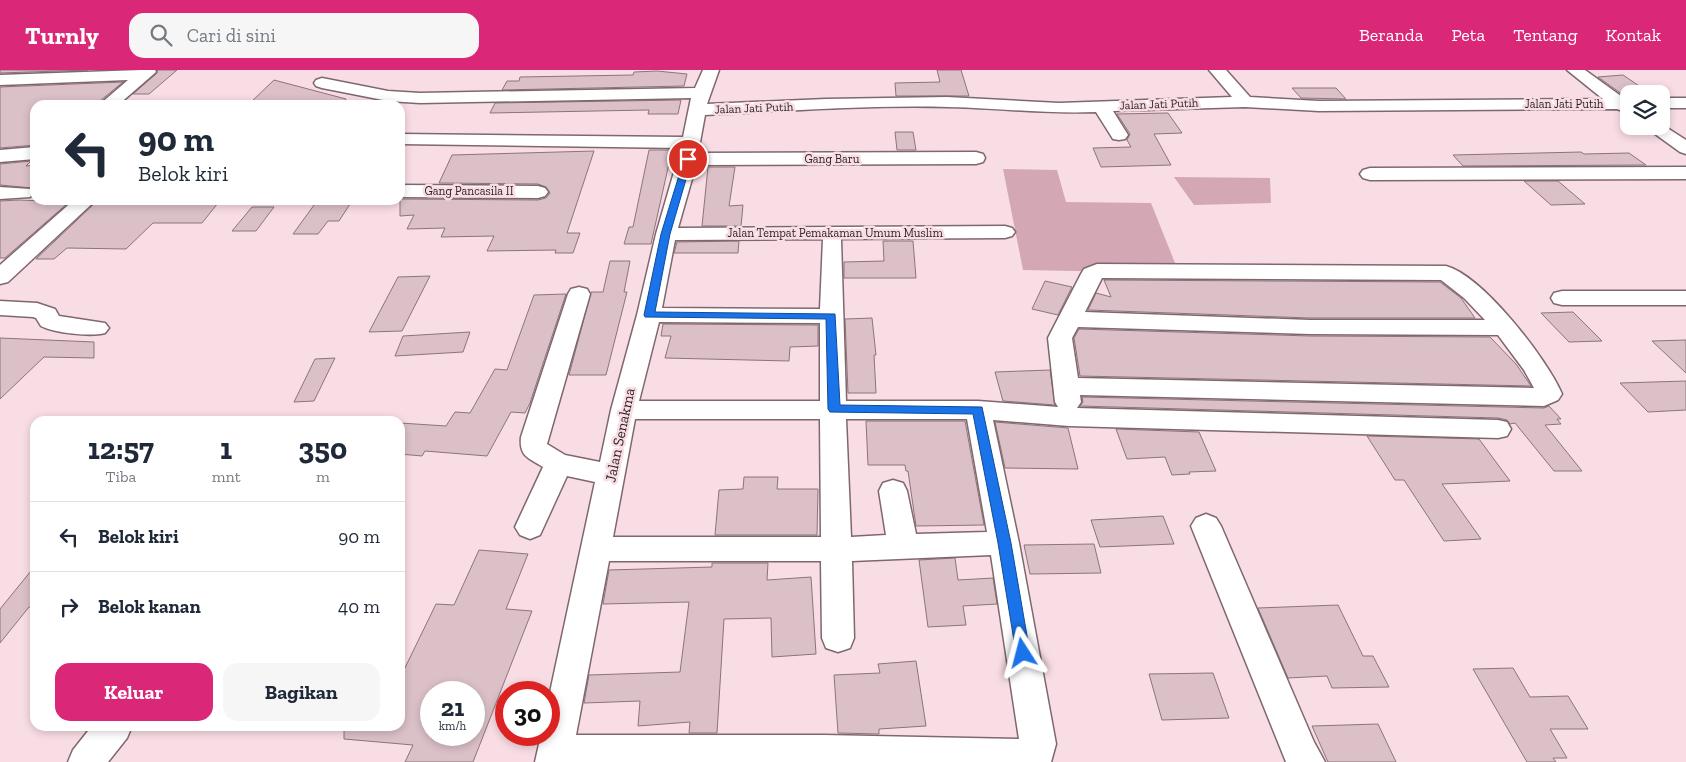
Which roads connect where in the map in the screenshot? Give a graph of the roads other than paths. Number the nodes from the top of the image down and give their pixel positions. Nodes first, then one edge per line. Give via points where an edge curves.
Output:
1 (712, 70) edge
2 (1217, 70) edge
3 (1575, 70) edge
4 (147, 72) edge
5 (322, 83) dead end
6 (3, 88) edge
7 (114, 100) edge
8 (699, 102) junction
9 (1245, 102) junction
10 (1620, 102) edge
11 (1686, 102) edge
12 (1670, 103) edge
13 (1101, 106) junction
14 (1620, 106) edge
15 (1119, 135) dead end
16 (1666, 135) edge
17 (405, 139) edge
18 (1686, 148) edge
19 (689, 151) junction
20 (30, 154) edge
21 (2, 158) edge
22 (976, 158) dead end
23 (1686, 173) edge
24 (1370, 174) dead end
25 (405, 191) edge
26 (538, 192) dead end
27 (0, 193) edge
28 (23, 193) dead end
29 (80, 205) edge
30 (1004, 232) dead end
31 (666, 234) junction
32 (832, 241) dead end
33 (0, 277) edge
34 (579, 294) dead end
35 (1562, 298) dead end
36 (1686, 298) edge
37 (0, 308) edge
38 (649, 315) junction
39 (831, 316) junction
40 (1070, 319) junction
41 (97, 328) dead end
42 (1504, 328) junction
43 (1067, 386) junction
44 (834, 409) junction
45 (624, 410) junction
46 (978, 410) junction
47 (1069, 417) junction
48 (1498, 430) dead end
49 (558, 464) junction
50 (612, 475) junction
51 (893, 491) dead end
52 (1206, 526) dead end
53 (530, 527) dead end
54 (1004, 543) junction
55 (903, 547) junction
56 (597, 549) junction
57 (838, 549) junction
58 (838, 638) dead end
59 (110, 731) edge
60 (554, 757) edge
61 (961, 758) edge
62 (86, 762) edge
63 (1307, 762) edge

1 - 8 street, Jalan Senakma
2 - 9 street
3 - 10 street
4 - 6 street via 28,80
4 - 7 street
5 - 8 street, Jalan Jati Putih via 403,98 622,87
8 - 13 street, Jalan Jati Putih
8 - 19 street, Jalan Senakma
9 - 13 street, Jalan Jati Putih
9 - 14 street, Jalan Jati Putih via 1319,106
11 - 12 street
13 - 15 street
16 - 18 street
17 - 19 street, Gang Baru
19 - 22 street, Gang Baru
19 - 31 street, Jalan Senakma
20 - 21 street
23 - 24 street
25 - 26 street, Gang Pancasila II
27 - 28 street
29 - 33 street
30 - 31 street, Jalan Tempat Pemakaman Umum Muslim
31 - 38 street, Jalan Senakma
32 - 39 street
34 - 49 street via 534,438 533,448
35 - 36 street
37 - 41 street via 37,310 47,314 53,323
38 - 39 street
38 - 45 street, Jalan Senakma
39 - 44 street
40 - 42 street via 1310,327
40 - 42 street via 1092,274 1097,271 1437,271 1461,283
40 - 43 street via 1060,338
42 - 43 street via 1540,372 1549,394 1544,397
43 - 47 street
44 - 45 street
44 - 46 street
44 - 57 street
45 - 50 street, Jalan Senakma
46 - 47 street
46 - 54 street
47 - 48 street
49 - 50 street
49 - 53 street
50 - 56 street, Jalan Senakma
51 - 55 street
52 - 63 street
54 - 55 street
54 - 61 street via 1037,752 1029,757
55 - 57 street
56 - 57 street
56 - 60 street, Jalan Senakma
57 - 58 street
59 - 62 street
60 - 61 street via 824,752

